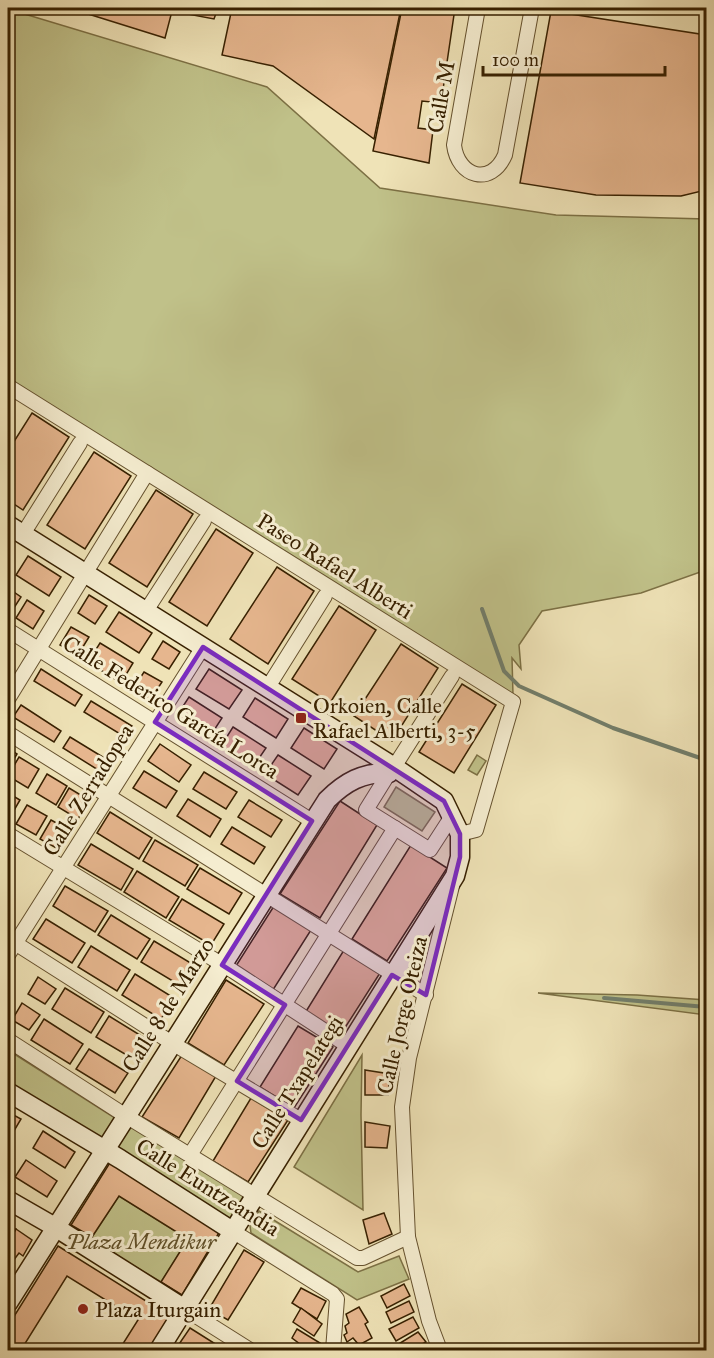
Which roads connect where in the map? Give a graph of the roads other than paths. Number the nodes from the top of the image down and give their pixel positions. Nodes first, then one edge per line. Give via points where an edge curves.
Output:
1 (478, 8) edge
2 (531, 8) edge
3 (8, 386) edge
4 (80, 443) dead end
5 (147, 473) junction
6 (204, 521) dead end
7 (8, 525) edge
8 (24, 534) junction
9 (86, 573) junction
10 (325, 596) dead end
11 (146, 611) junction
12 (8, 630) edge
13 (203, 647) junction
14 (39, 649) junction
15 (452, 676) dead end
16 (268, 687) junction
17 (8, 699) edge
18 (155, 722) junction
19 (8, 734) edge
20 (391, 770) junction
21 (108, 796) junction
22 (452, 816) junction
23 (312, 821) junction
24 (395, 828) junction
25 (8, 834) edge
26 (460, 834) junction
27 (63, 868) junction
28 (455, 876) junction
29 (265, 895) junction
30 (328, 935) junction
31 (11, 949) edge
32 (222, 965) junction
33 (392, 975) junction
34 (426, 995) junction
35 (285, 1005) junction
36 (8, 1040) edge
37 (172, 1043) junction
38 (348, 1046) junction
39 (237, 1081) junction
40 (8, 1092) edge
41 (126, 1116) junction
42 (301, 1120) junction
43 (104, 1150) junction
44 (190, 1155) junction
45 (254, 1195) junction
46 (8, 1200) edge
47 (55, 1227) junction
48 (234, 1232) junction
49 (408, 1237) junction
50 (8, 1303) edge
51 (184, 1309) junction
52 (159, 1350) edge
53 (250, 1350) edge
54 (333, 1350) edge
55 (440, 1350) edge

1 - 2 street, Calle M via 454,145 456,158 465,170 478,174 491,174 500,166 504,154
3 - 5 street, Paseo Rafael Alberti
4 - 8 street
5 - 9 street
5 - 26 street, Paseo Rafael Alberti via 513,702 476,830
6 - 11 street
7 - 8 street
8 - 9 street
9 - 11 street
9 - 14 street
10 - 16 street
11 - 13 street
12 - 14 street, Calle Federico García Lorca
13 - 16 street
13 - 18 street, Calle Zerradopea
14 - 17 street
14 - 18 street, Calle Federico García Lorca
15 - 20 street
16 - 20 street
18 - 21 street, Calle Zerradopea
18 - 23 street, Calle Federico García Lorca
19 - 21 street
20 - 22 street via 444,801
20 - 23 street, Calle 8 de Marzo via 342,785
20 - 24 street via 366,810
21 - 27 street, Calle Zerradopea
21 - 29 street
22 - 24 street via 430,850
22 - 26 street
23 - 29 street, Calle 8 de Marzo
24 - 30 street
25 - 27 street
26 - 28 street, Calle Txapelategi
27 - 31 street, Calle Zerradopea
27 - 32 street
28 - 33 street, Calle Txapelategi
28 - 34 street, Calle Jorge Oteiza
29 - 30 street
29 - 32 street, Calle 8 de Marzo
30 - 33 street
30 - 35 street
31 - 37 street
32 - 35 street
32 - 37 street, Calle 8 de Marzo
33 - 34 street
33 - 38 street, Calle Txapelategi
34 - 49 street, Calle Jorge Oteiza via 409,1058 402,1107
35 - 38 street
35 - 39 street
36 - 41 street
37 - 39 street
37 - 41 street, Calle 8 de Marzo
38 - 42 street, Calle Txapelategi
39 - 42 street
39 - 44 street
40 - 43 street, Calle Euntzeandia
41 - 43 street, Calle 8 de Marzo
41 - 44 street
42 - 45 street, Calle Txapelategi
43 - 47 street, Calle 8 de Marzo
43 - 48 street, Calle Euntzeandia
44 - 45 street
45 - 48 street, Calle Txapelategi
45 - 49 street via 357,1258
46 - 47 street
47 - 50 street, Calle 8 de Marzo
47 - 51 street
48 - 51 street, Calle Txapelategi
48 - 54 street, Calle Euntzeandia via 333,1294 337,1299
49 - 55 street, Calle Jorge Oteiza
51 - 52 street, Calle Txapelategi
51 - 53 street

